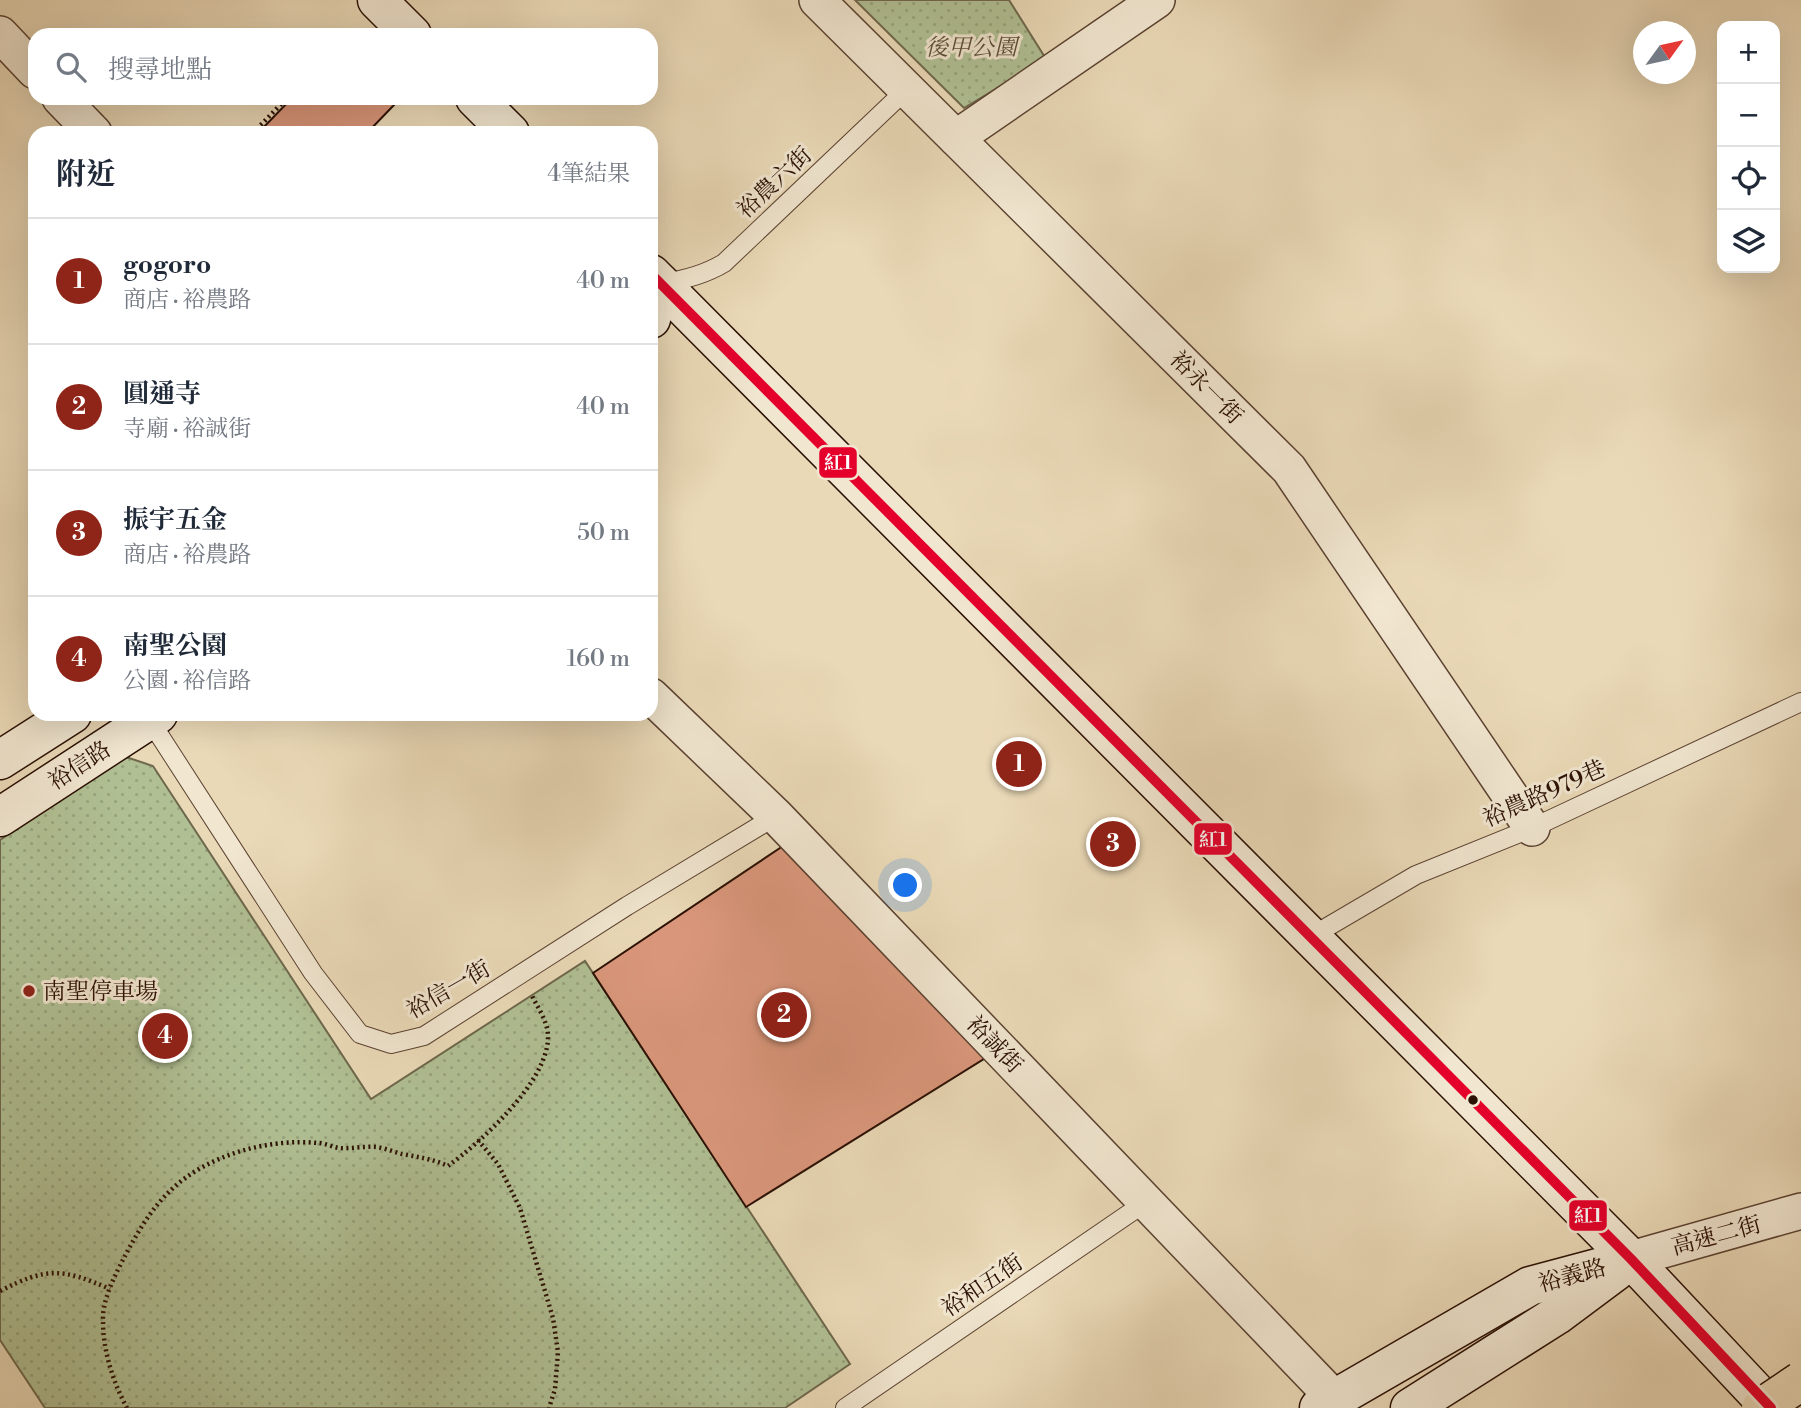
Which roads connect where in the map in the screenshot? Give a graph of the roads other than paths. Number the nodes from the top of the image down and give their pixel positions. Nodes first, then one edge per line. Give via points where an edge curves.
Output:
1 (377, 0) edge
2 (817, 0) edge
3 (1157, 0) edge
4 (405, 28) edge
5 (0, 34) edge
6 (28, 64) edge
7 (907, 89) junction
8 (67, 105) edge
9 (482, 105) edge
10 (87, 126) edge
11 (503, 126) edge
12 (956, 138) junction
13 (658, 281) edge
14 (658, 285) edge
15 (1801, 702) edge
16 (658, 703) edge
17 (61, 721) edge
18 (144, 721) edge
19 (154, 721) edge
20 (0, 760) edge
21 (776, 816) junction
22 (0, 817) edge
23 (1532, 828) junction
24 (1312, 936) junction
25 (1146, 1202) junction
26 (1801, 1211) edge
27 (1631, 1259) junction
28 (1801, 1381) edge
29 (1326, 1403) edge
30 (845, 1408) edge
31 (1410, 1408) edge
32 (1761, 1408) edge
33 (1770, 1408) edge

1 - 4 street
2 - 7 street, 裕永一街
3 - 12 street
5 - 6 street
7 - 12 street, 裕永一街
7 - 13 lane, 裕農六街 via 724,263 687,279
8 - 10 street
9 - 11 street
12 - 23 street, 裕永一街 via 1289,469
14 - 24 street
15 - 23 lane, 裕農路979巷
16 - 21 street, 裕誠街
17 - 20 street, 裕信路
18 - 22 street, 裕信路
19 - 21 lane, 裕信一街 via 313,973 360,1034 391,1044 424,1036
21 - 25 street, 裕誠街
23 - 24 lane, 裕農路979巷 via 1416,875
24 - 27 street
25 - 29 street, 裕誠街
25 - 30 lane, 裕和五街
26 - 27 street, 高速二街
27 - 29 street, 裕義路 via 1530,1286
27 - 31 street, 裕義路 via 1557,1315
27 - 33 street
28 - 32 highway, bridge

